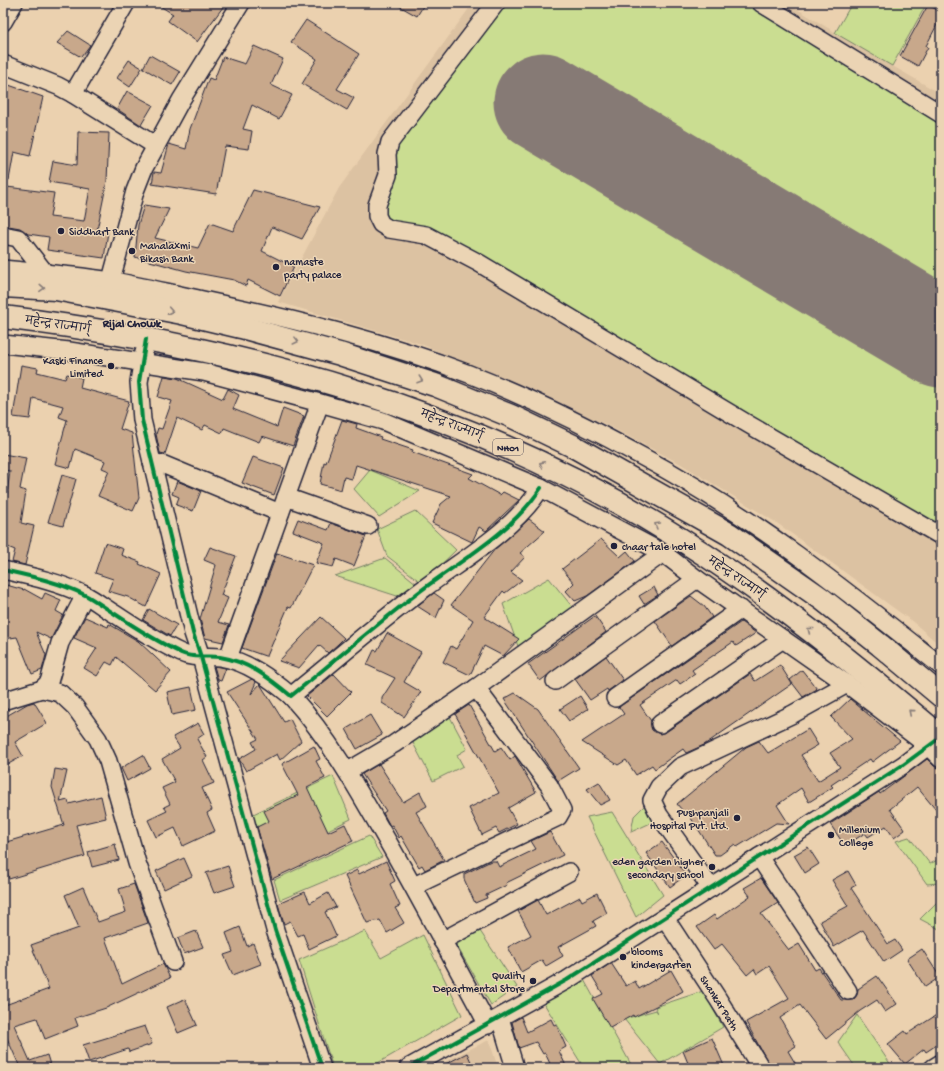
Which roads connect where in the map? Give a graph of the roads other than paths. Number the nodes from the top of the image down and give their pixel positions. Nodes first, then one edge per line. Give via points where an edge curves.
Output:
1 (14, 3) edge
2 (126, 3) edge
3 (496, 3) edge
4 (761, 3) edge
5 (239, 4) edge
6 (3, 22) edge
7 (3, 64) edge
8 (73, 94) junction
9 (941, 114) edge
10 (156, 146) junction
11 (3, 235) edge
12 (3, 269) edge
13 (46, 274) junction
14 (3, 286) edge
15 (109, 290) junction
16 (3, 317) edge
17 (146, 340) junction
18 (3, 344) edge
19 (142, 362) junction
20 (320, 403) junction
21 (152, 462) junction
22 (541, 488) junction
23 (283, 505) junction
24 (368, 526) dead end
25 (941, 536) edge
26 (663, 553) junction
27 (3, 570) edge
28 (697, 579) junction
29 (85, 595) junction
30 (741, 609) junction
31 (783, 639) junction
32 (201, 657) junction
33 (228, 658) junction
34 (941, 666) edge
35 (555, 681) dead end
36 (847, 684) junction
37 (476, 688) junction
38 (42, 689) junction
39 (291, 696) junction
40 (941, 696) edge
41 (615, 698) dead end
42 (3, 701) edge
43 (660, 724) dead end
44 (938, 739) edge
45 (941, 759) edge
46 (348, 771) junction
47 (759, 857) junction
48 (569, 872) dead end
49 (414, 886) junction
50 (711, 888) junction
51 (665, 918) junction
52 (442, 941) junction
53 (173, 962) dead end
54 (848, 990) dead end
55 (494, 1022) junction
56 (434, 1062) edge
57 (941, 1063) edge
58 (322, 1068) edge
59 (408, 1068) edge
60 (515, 1068) edge
61 (761, 1068) edge
62 (933, 1068) edge

1 - 6 street
2 - 8 street
3 - 25 street via 390,142 387,154 388,175 377,205 377,216 381,224 389,228 426,234 480,263
4 - 9 street
5 - 10 street
7 - 8 street
8 - 10 street
10 - 15 street via 135,191
11 - 13 street via 18,238
12 - 13 street
13 - 15 street
14 -> 15 highway, NH01
15 - 34 street via 257,312 333,330 407,352 470,375 557,413 644,457 719,502 787,548
15 -> 40 highway, NH01 via 182,313 316,346 435,385 511,416 572,446 728,534 822,599
16 - 17 highway, महेन्द्र राज्मार्ग् / NH01 via 61,324
17 - 19 street
44 -> 17 highway, महेन्द्र राज्मार्ग् / NH01 via 859,668 763,594 681,540 556,471 494,440 404,406 327,381 226,355
18 - 19 street
19 - 20 street via 204,372
19 - 21 street via 139,382 142,420
20 - 22 street via 383,421
20 - 23 street
21 - 23 street
21 - 32 street
22 - 26 street
22 - 39 street via 528,505 493,538 414,595
23 - 24 street
23 - 33 street
26 - 28 street
26 - 37 street
27 - 29 street via 37,577
28 - 30 street
28 - 35 street
29 - 32 street via 183,654
29 - 38 street via 60,643 49,682
30 - 31 street
30 - 41 street
31 - 36 street
31 - 43 street
32 - 33 street
32 - 58 street via 276,930
33 - 39 street via 251,668
36 - 44 street
36 - 50 street via 793,714 680,767 659,787 652,800 659,815
37 - 46 street via 394,744
37 - 49 street via 549,786 562,810 558,817
38 - 42 street
38 - 53 street via 60,693 75,707 98,739 108,761 138,863
39 - 46 street via 317,726
44 - 45 street
44 - 47 street via 904,765
46 - 49 street
47 - 50 street
47 - 54 street
48 - 52 street
49 - 52 street
50 - 51 street
51 - 55 street via 567,980
51 - 61 street, Shankar Path
52 - 55 street
55 - 56 street
55 - 60 street
56 - 59 street
57 - 62 street

